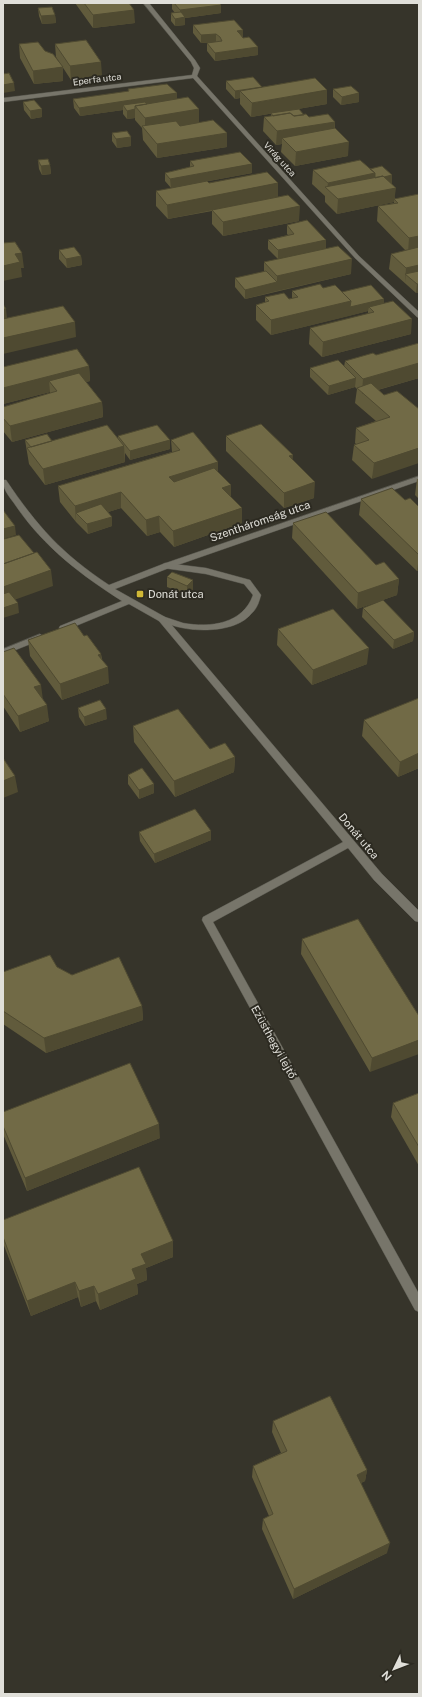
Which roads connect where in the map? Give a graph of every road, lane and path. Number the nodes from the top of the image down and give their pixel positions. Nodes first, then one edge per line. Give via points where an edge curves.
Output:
1 (146, 3) edge
2 (194, 76) junction
3 (3, 100) edge
4 (419, 316) edge
5 (419, 478) edge
6 (3, 482) edge
7 (166, 566) junction
8 (109, 588) junction
9 (129, 601) junction
10 (162, 619) junction
11 (3, 652) edge
12 (350, 843) junction
13 (419, 918) edge
14 (419, 1306) edge

1 - 2 street via 197,68
2 - 3 street, Eperfa utca
2 - 4 street, Virág utca via 358,257
5 - 7 street, Szentháromság utca
6 - 8 street via 38,530 80,570
7 - 8 street, Szentháromság utca
7 - 10 street via 206,571 247,582 256,595 255,605 246,615 231,624 188,626
8 - 9 street
9 - 10 street
9 - 11 street
10 - 12 street, Donát utca
12 - 13 street, Donát utca via 378,877
12 - 14 street, Ezüsthegyi lejtő via 207,920

